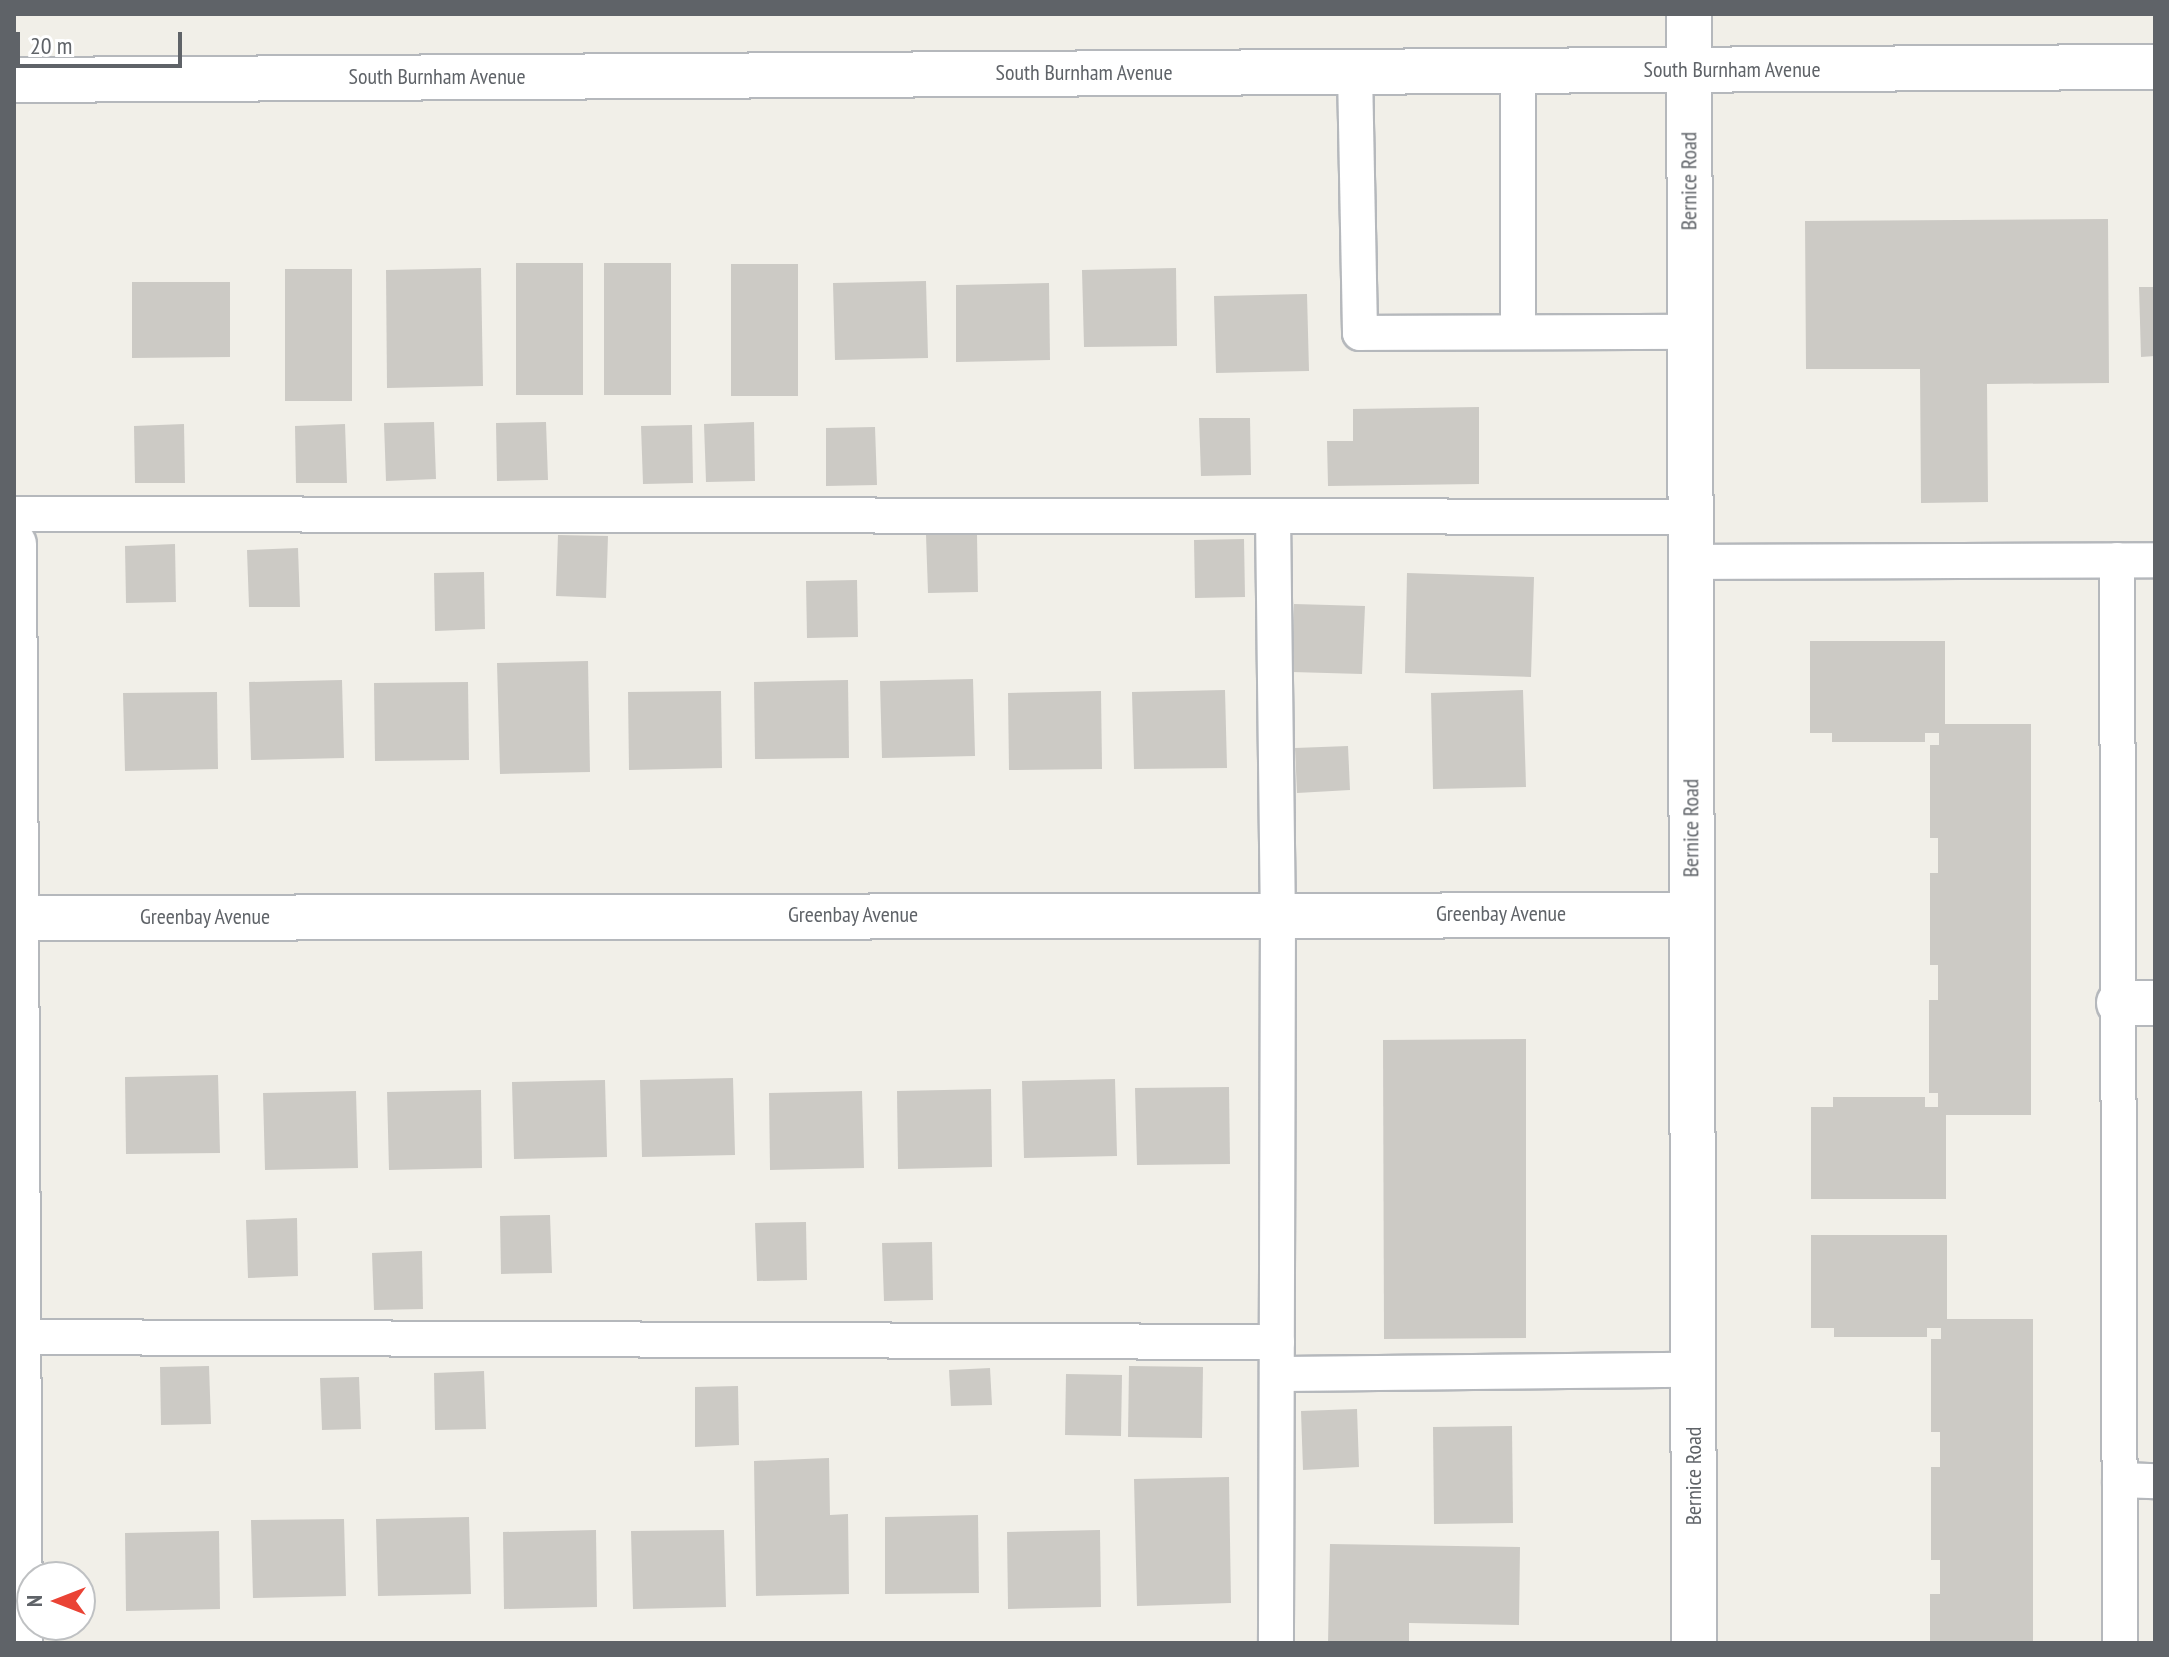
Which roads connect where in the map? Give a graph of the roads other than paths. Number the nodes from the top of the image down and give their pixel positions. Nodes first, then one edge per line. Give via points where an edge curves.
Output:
1 (1689, 14) edge
2 (2155, 67) edge
3 (1689, 70) junction
4 (1355, 71) junction
5 (1518, 71) junction
6 (14, 80) edge
7 (1518, 332) junction
8 (1690, 332) junction
9 (14, 514) edge
10 (1273, 516) junction
11 (1691, 517) junction
12 (14, 544) edge
13 (2117, 560) junction
14 (2155, 560) edge
15 (1691, 562) junction
16 (1278, 913) junction
17 (1692, 915) junction
18 (15, 918) edge
19 (2137, 1003) edge
20 (16, 1337) edge
21 (1277, 1358) junction
22 (1693, 1370) junction
23 (2120, 1480) junction
24 (2155, 1481) edge
25 (20, 1643) edge
26 (1276, 1643) edge
27 (1694, 1643) edge
28 (2120, 1643) edge

1 - 3 street, Bernice Road
2 - 3 street, South Burnham Avenue
3 - 5 street, South Burnham Avenue
3 - 8 street, Bernice Road
4 - 5 street, South Burnham Avenue
4 - 6 street, South Burnham Avenue
4 - 7 lane via 1360,333
5 - 7 lane
7 - 8 lane
8 - 11 street, Bernice Road
9 - 10 lane
10 - 11 lane
10 - 16 lane
11 - 15 street, Bernice Road
12 - 18 street
13 - 14 lane
13 - 15 lane
13 - 19 lane
15 - 17 street, Bernice Road
16 - 17 street, Greenbay Avenue
16 - 18 street, Greenbay Avenue
16 - 21 lane
17 - 22 street, Bernice Road
18 - 20 street
19 - 23 lane
20 - 21 lane
20 - 25 street
21 - 22 lane
21 - 26 lane
22 - 27 street, Bernice Road
23 - 24 lane
23 - 28 lane

